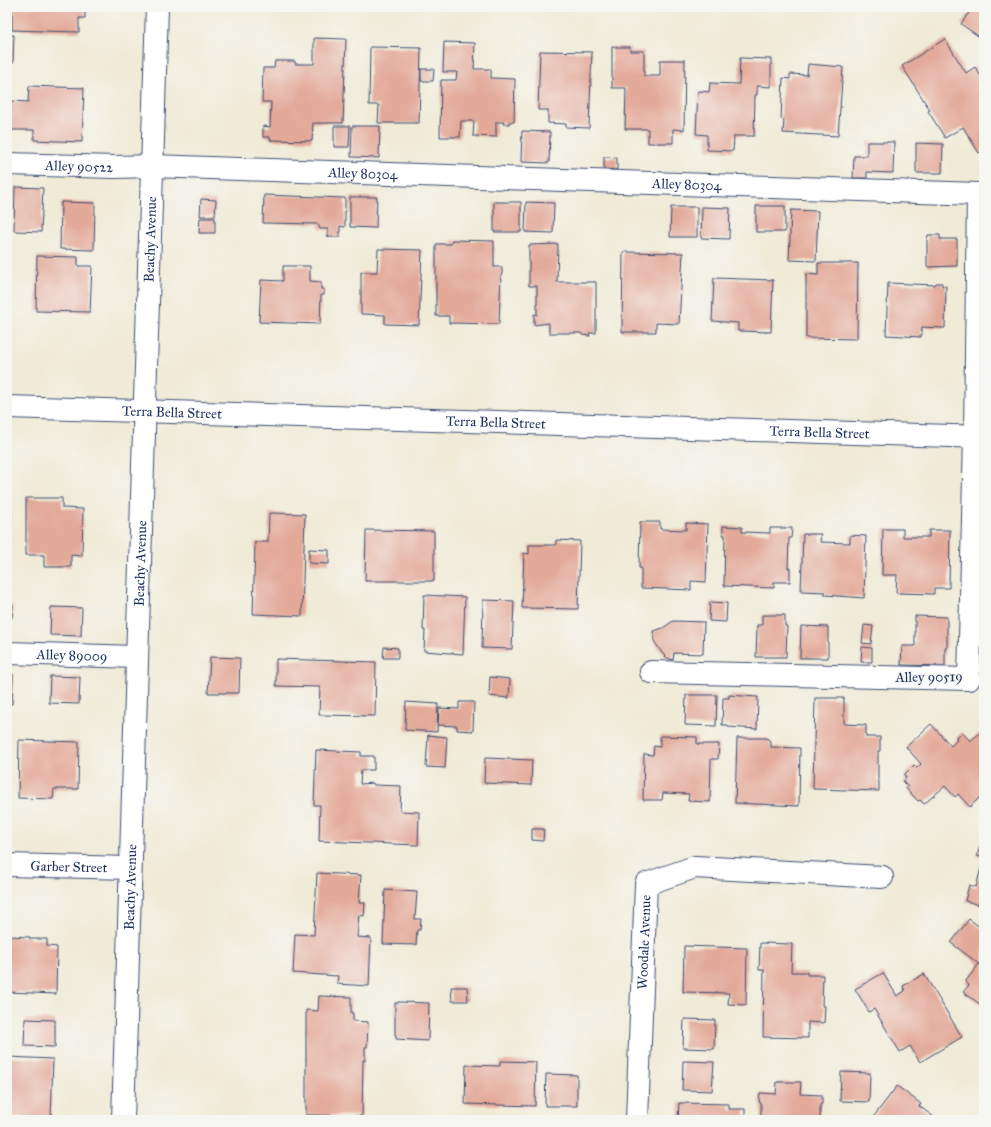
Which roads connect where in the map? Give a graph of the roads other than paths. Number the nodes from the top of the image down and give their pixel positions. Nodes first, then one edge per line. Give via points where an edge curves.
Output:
1 (157, 7) edge
2 (7, 164) edge
3 (152, 166) junction
4 (7, 407) edge
5 (146, 411) junction
6 (980, 437) edge
7 (7, 653) edge
8 (137, 657) junction
9 (651, 672) dead end
10 (7, 865) edge
11 (130, 868) junction
12 (882, 877) dead end
13 (123, 1120) edge
14 (637, 1120) edge

1 - 3 street, Beachy Avenue
2 - 3 street, Alley 90522
3 - 5 street, Beachy Avenue
3 - 6 street, Alley 80304 via 978,194
4 - 5 street, Terra Bella Street
5 - 6 street, Terra Bella Street
5 - 8 street, Beachy Avenue
6 - 9 street, Alley 90519 via 969,679
7 - 8 street, Alley 89009
8 - 11 street, Beachy Avenue
10 - 11 street, Garber Street
11 - 13 street, Beachy Avenue
12 - 14 street, Woodale Avenue via 695,867 646,884

